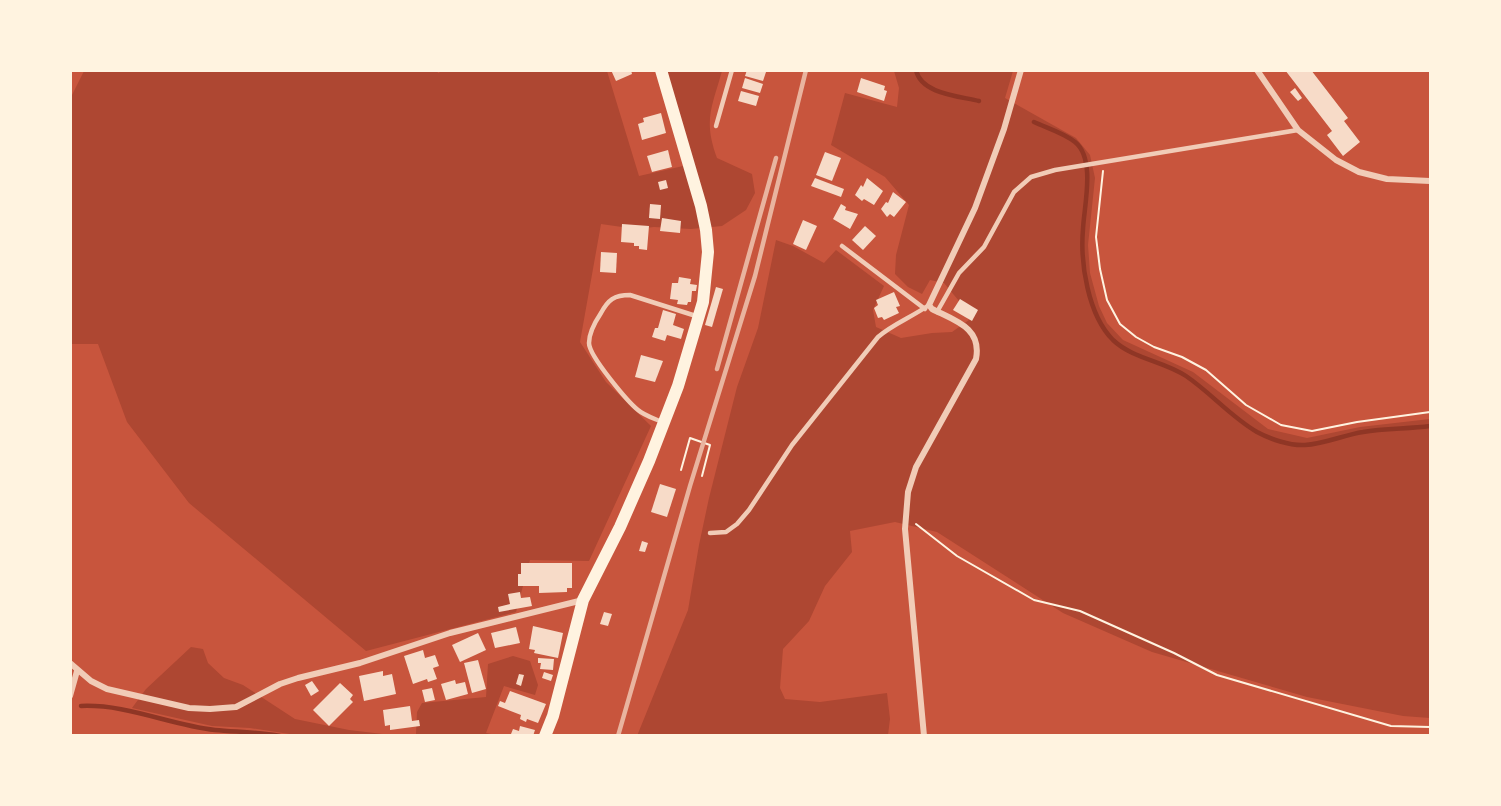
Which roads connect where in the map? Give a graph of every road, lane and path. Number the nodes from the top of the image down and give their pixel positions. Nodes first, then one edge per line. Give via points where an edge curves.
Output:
1 (661, 70) edge
2 (732, 70) edge
3 (1021, 70) edge
4 (1257, 70) edge
5 (716, 126) dead end
6 (1298, 130) junction
7 (1103, 162) junction
8 (1431, 181) edge
9 (842, 246) dead end
10 (927, 307) junction
11 (937, 312) junction
12 (699, 316) junction
13 (1431, 412) edge
14 (664, 423) junction
15 (681, 470) dead end
16 (702, 477) dead end
17 (905, 514) junction
18 (710, 533) dead end
19 (583, 600) junction
20 (70, 663) edge
21 (77, 671) junction
22 (70, 696) edge
23 (1431, 727) edge
24 (545, 735) edge
25 (924, 735) edge

1 - 12 main road via 706,230 707,279
2 - 5 lane
3 - 10 street via 978,199
4 - 6 street
6 - 7 lane
6 - 8 street via 1336,160 1359,172 1387,179
7 - 11 lane via 1042,173 1021,184 984,247 959,273
7 - 13 path via 1096,237 1100,269 1107,300 1120,324 1136,337 1206,370 1246,405 1281,425 1312,431
9 - 10 lane
10 - 11 street
10 - 18 lane via 878,337 792,445 743,517 726,532
11 - 17 street via 965,327 975,336 978,347 976,359 916,467
12 - 14 main road
12 - 14 lane via 621,295 607,302 595,322 589,346 600,366 639,411
14 - 19 main road
15 - 16 path via 690,438 710,445
17 - 23 path via 957,556 1034,600 1080,611 1217,675 1391,726
17 - 25 street
19 - 21 street via 450,633 360,663 298,678 236,706 189,708 107,688
19 - 24 main road
20 - 21 street
21 - 22 street

